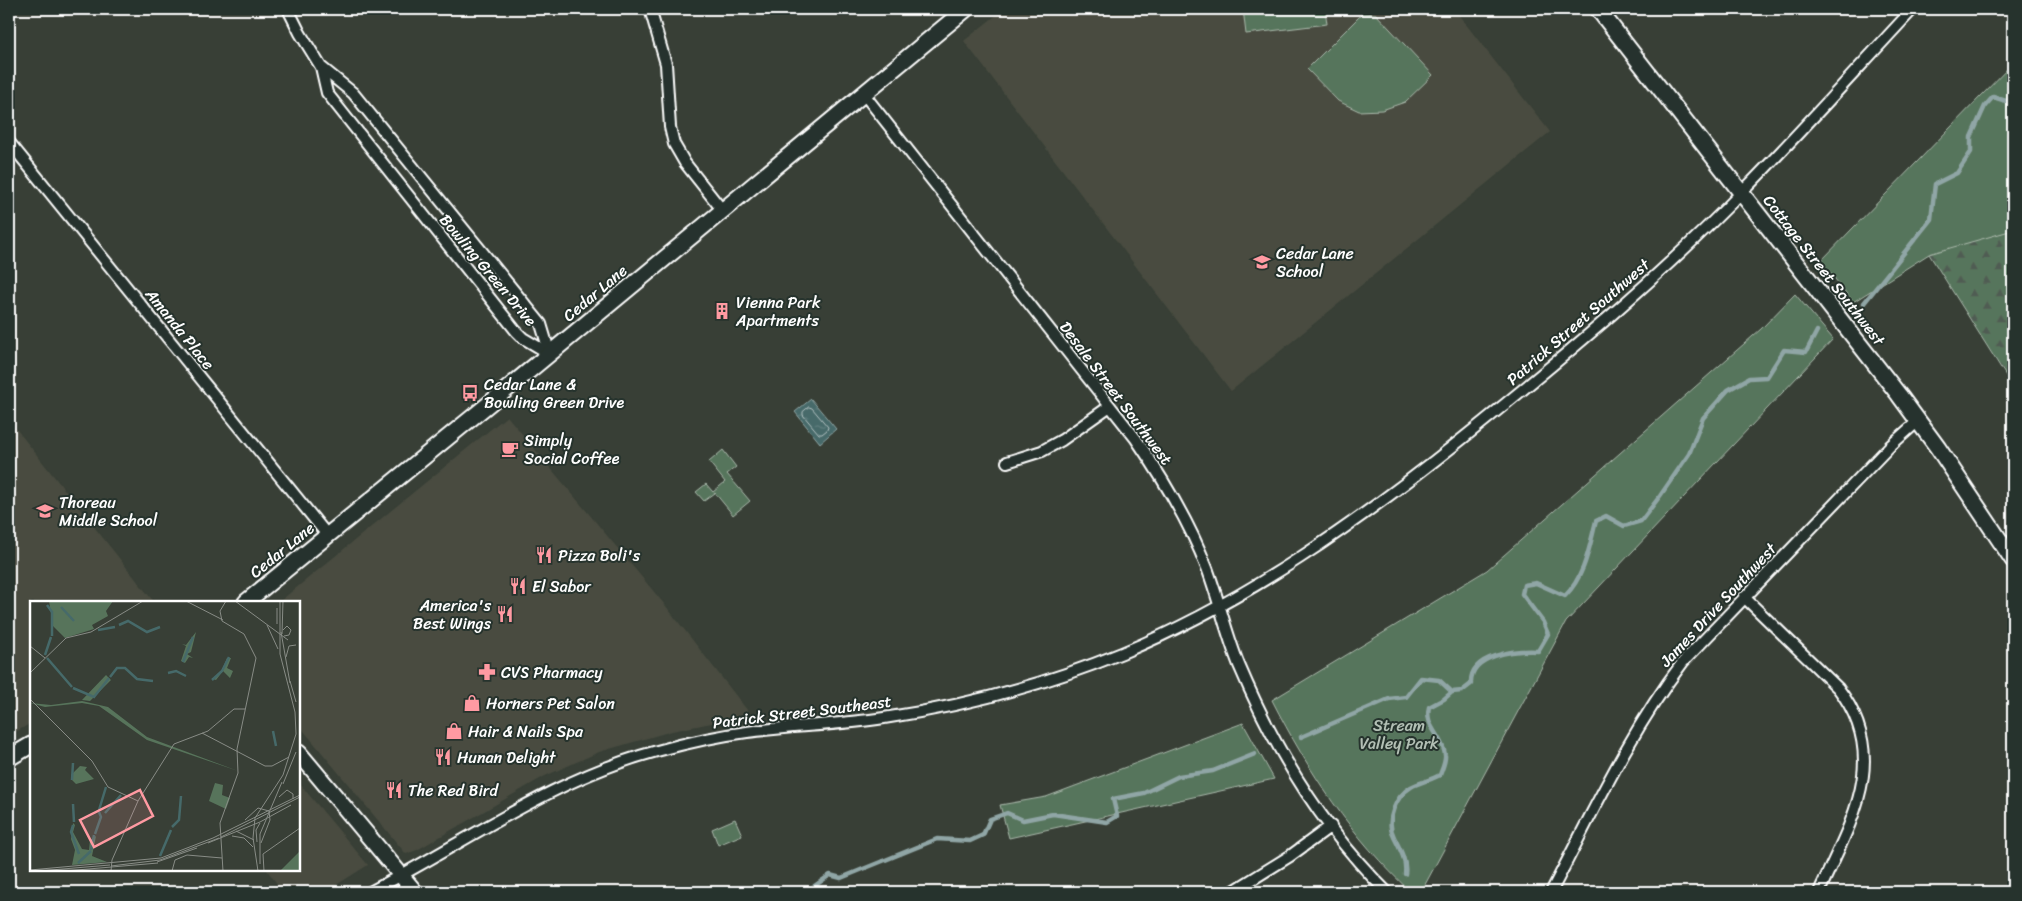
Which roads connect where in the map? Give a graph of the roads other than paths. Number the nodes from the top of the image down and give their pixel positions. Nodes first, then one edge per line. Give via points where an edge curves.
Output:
1 (288, 9) edge
2 (650, 9) edge
3 (966, 9) edge
4 (1598, 9) edge
5 (1913, 9) edge
6 (321, 67) junction
7 (863, 93) junction
8 (9, 142) edge
9 (1742, 193) junction
10 (723, 211) junction
11 (550, 354) junction
12 (1110, 406) junction
13 (1918, 421) junction
14 (1007, 462) dead end
15 (328, 536) junction
16 (2013, 560) edge
17 (1744, 597) junction
18 (247, 601) edge
19 (1220, 607) junction
20 (30, 746) edge
21 (300, 754) edge
22 (9, 758) edge
23 (1331, 826) junction
24 (401, 876) junction
25 (370, 892) edge
26 (414, 892) edge
27 (1232, 892) edge
28 (1387, 892) edge
29 (1551, 892) edge
30 (1819, 892) edge

1 - 6 street, Bowling Green Drive
2 - 10 street via 666,64 674,144
3 - 7 main road, Cedar Lane
4 - 9 main road, Cottage Street Southwest
5 - 9 street, Patrick Street Southwest
6 - 11 street, Bowling Green Drive via 353,93 541,324
6 - 11 street, Bowling Green Drive via 327,93 384,167 516,331
7 - 10 main road, Cedar Lane
7 - 12 street, Desale Street Southwest
8 - 15 street, Amanda Place
9 - 13 main road, Cottage Street Southwest
9 - 19 street, Patrick Street Southwest via 1558,362 1432,463 1325,542
10 - 11 main road, Cedar Lane
11 - 15 main road, Cedar Lane
12 - 14 street via 1042,451
12 - 19 street, Desale Street Southwest via 1158,470 1179,507 1208,570
13 - 16 main road, Cottage Street Southwest
13 - 17 street, James Drive Southwest
15 - 18 main road, Cedar Lane
17 - 29 street, James Drive Southwest via 1698,645 1662,690 1632,736
17 - 30 street via 1838,688 1849,701 1861,732 1864,766 1861,795
19 - 23 street, Desale Street Southwest via 1239,664 1258,705 1285,758
19 - 24 street, Patrick Street Southeast via 1120,653 1056,677 994,695 882,718 732,734 623,761 534,800
20 - 22 main road
21 - 24 main road
23 - 27 street
23 - 28 street, Desale Street Southwest
24 - 25 street, Patrick Street Southeast
24 - 26 main road

